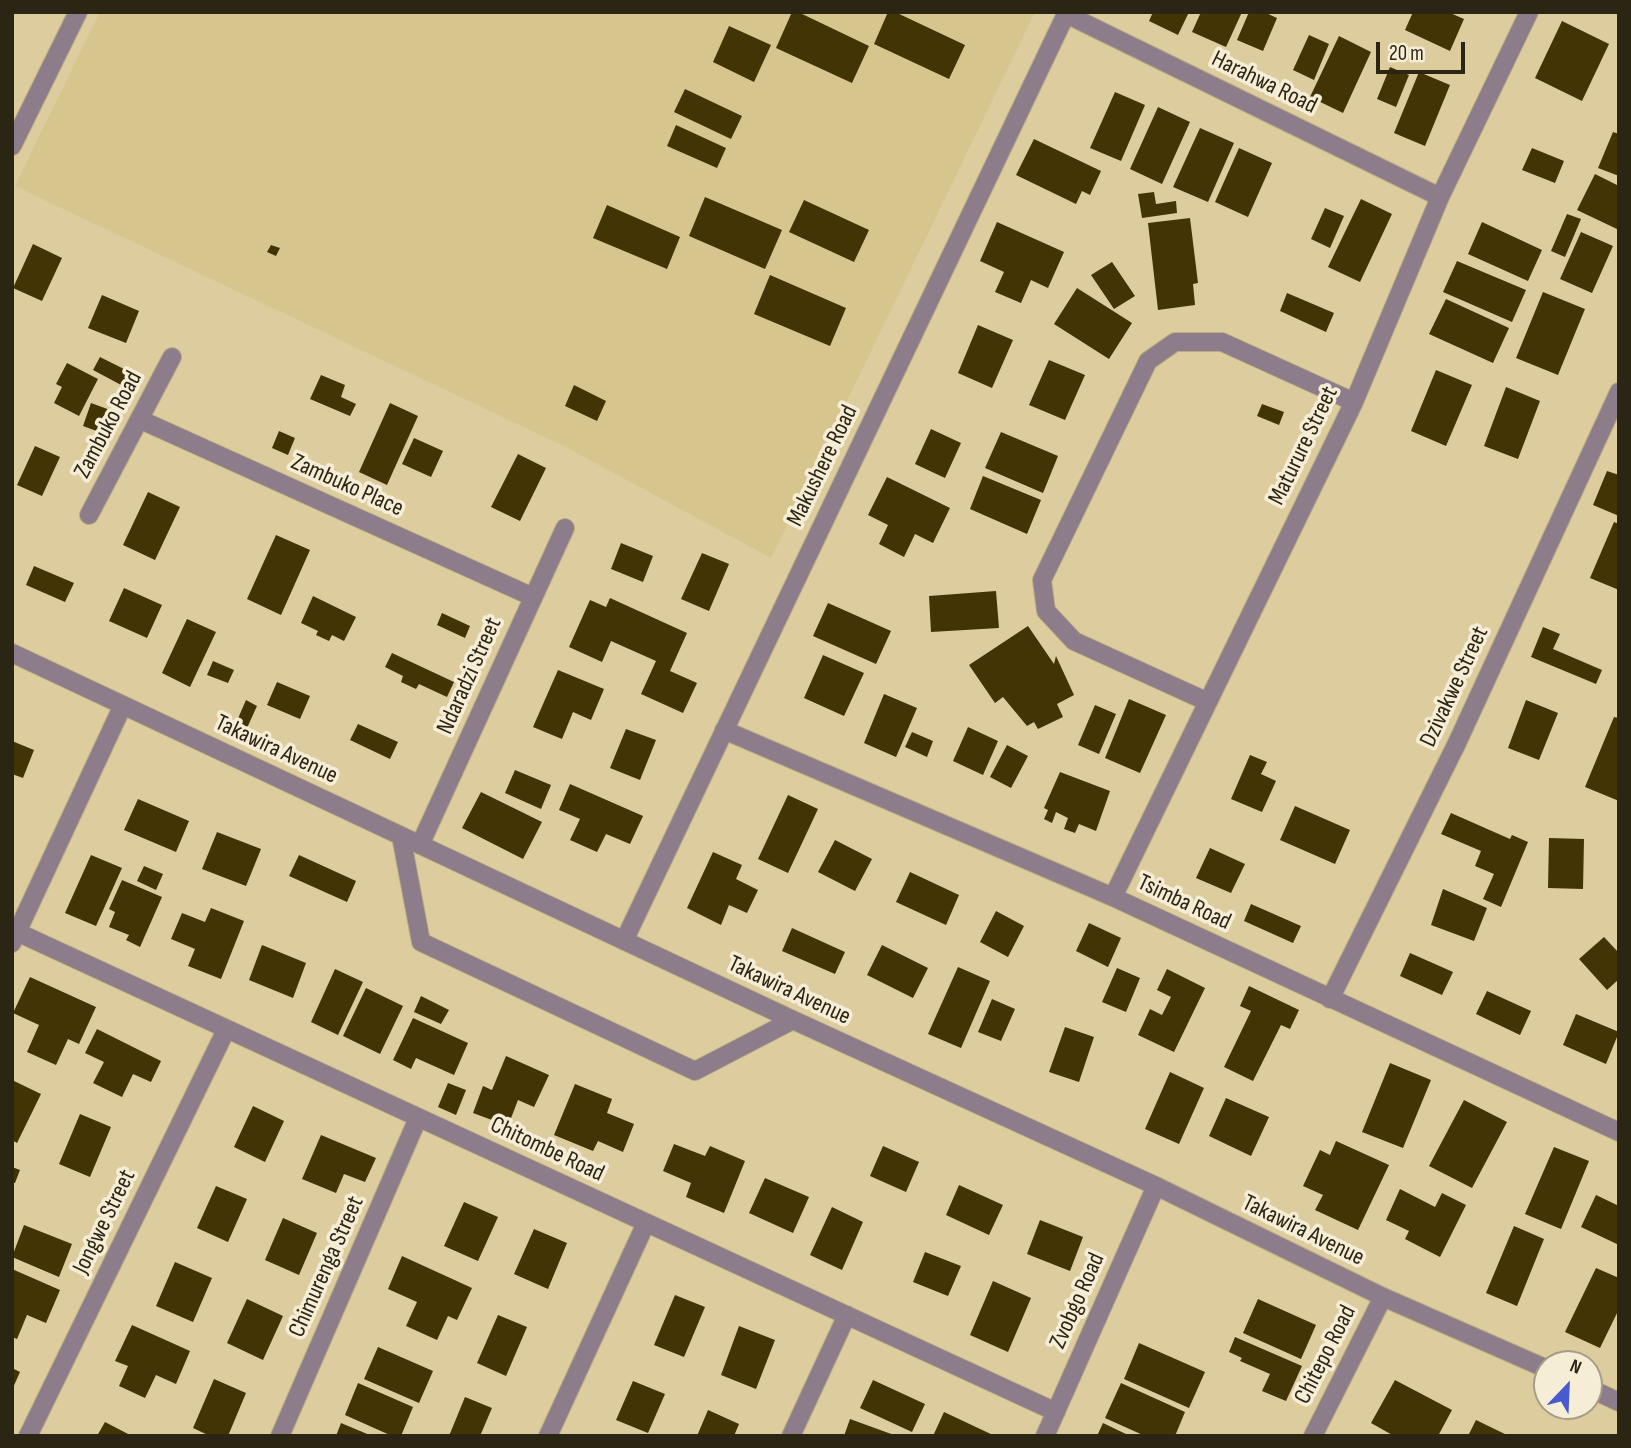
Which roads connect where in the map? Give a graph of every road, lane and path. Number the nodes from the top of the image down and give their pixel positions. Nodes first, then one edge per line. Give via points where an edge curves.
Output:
1 (78, 12) edge
2 (1529, 12) edge
3 (1067, 13) edge
4 (13, 145) edge
5 (1440, 197) junction
6 (172, 357) dead end
7 (1619, 392) edge
8 (1354, 402) junction
9 (141, 420) junction
10 (89, 515) dead end
11 (565, 527) dead end
12 (533, 597) junction
13 (12, 653) edge
14 (1208, 702) junction
15 (123, 705) junction
16 (724, 730) junction
17 (401, 836) junction
18 (420, 845) junction
19 (1113, 897) junction
20 (15, 938) edge
21 (624, 941) junction
22 (1330, 999) junction
23 (793, 1020) junction
24 (226, 1030) junction
25 (418, 1118) junction
26 (1619, 1132) edge
27 (1156, 1186) junction
28 (646, 1223) junction
29 (1383, 1297) junction
30 (847, 1315) junction
31 (1533, 1363) edge
32 (1056, 1412) junction
33 (29, 1436) edge
34 (280, 1436) edge
35 (548, 1436) edge
36 (791, 1436) edge
37 (1045, 1436) edge
38 (1313, 1436) edge

1 - 4 street
2 - 5 street, Maturure Street
3 - 5 street, Harahwa Road
3 - 16 street, Makushere Road
5 - 8 street, Maturure Street
6 - 9 street, Zambuko Road
7 - 22 street, Dzivakwe Street via 1457,743
8 - 14 street, Maturure Street
8 - 14 street via 1222,342 1175,342 1148,361 1042,580 1046,611 1074,641
9 - 10 street, Zambuko Road
9 - 12 street, Zambuko Place
11 - 12 street, Ndaradzi Street
12 - 18 street, Ndaradzi Street
13 - 15 street, Takawira Avenue
14 - 19 street, Maturure Street
15 - 17 street, Takawira Avenue
15 - 20 street
16 - 19 street, Tsimba Road
16 - 21 street, Makushere Road
17 - 18 street, Takawira Avenue
17 - 23 street via 421,942 695,1071
18 - 21 street, Takawira Avenue
19 - 22 street, Tsimba Road
20 - 24 street, Chitombe Road
21 - 23 street, Takawira Avenue
22 - 26 street, Tsimba Road
23 - 27 street, Takawira Avenue
24 - 25 street, Chitombe Road
24 - 33 street, Jongwe Street
25 - 28 street, Chitombe Road
25 - 34 street, Chimurenga Street
27 - 29 street, Takawira Avenue
27 - 32 street, Zvobgo Road
28 - 30 street, Chitombe Road
28 - 35 street
29 - 31 street, Takawira Avenue
29 - 38 street, Chitepo Road
30 - 32 street, Chitombe Road
30 - 36 street
32 - 37 street, Zvobgo Road

